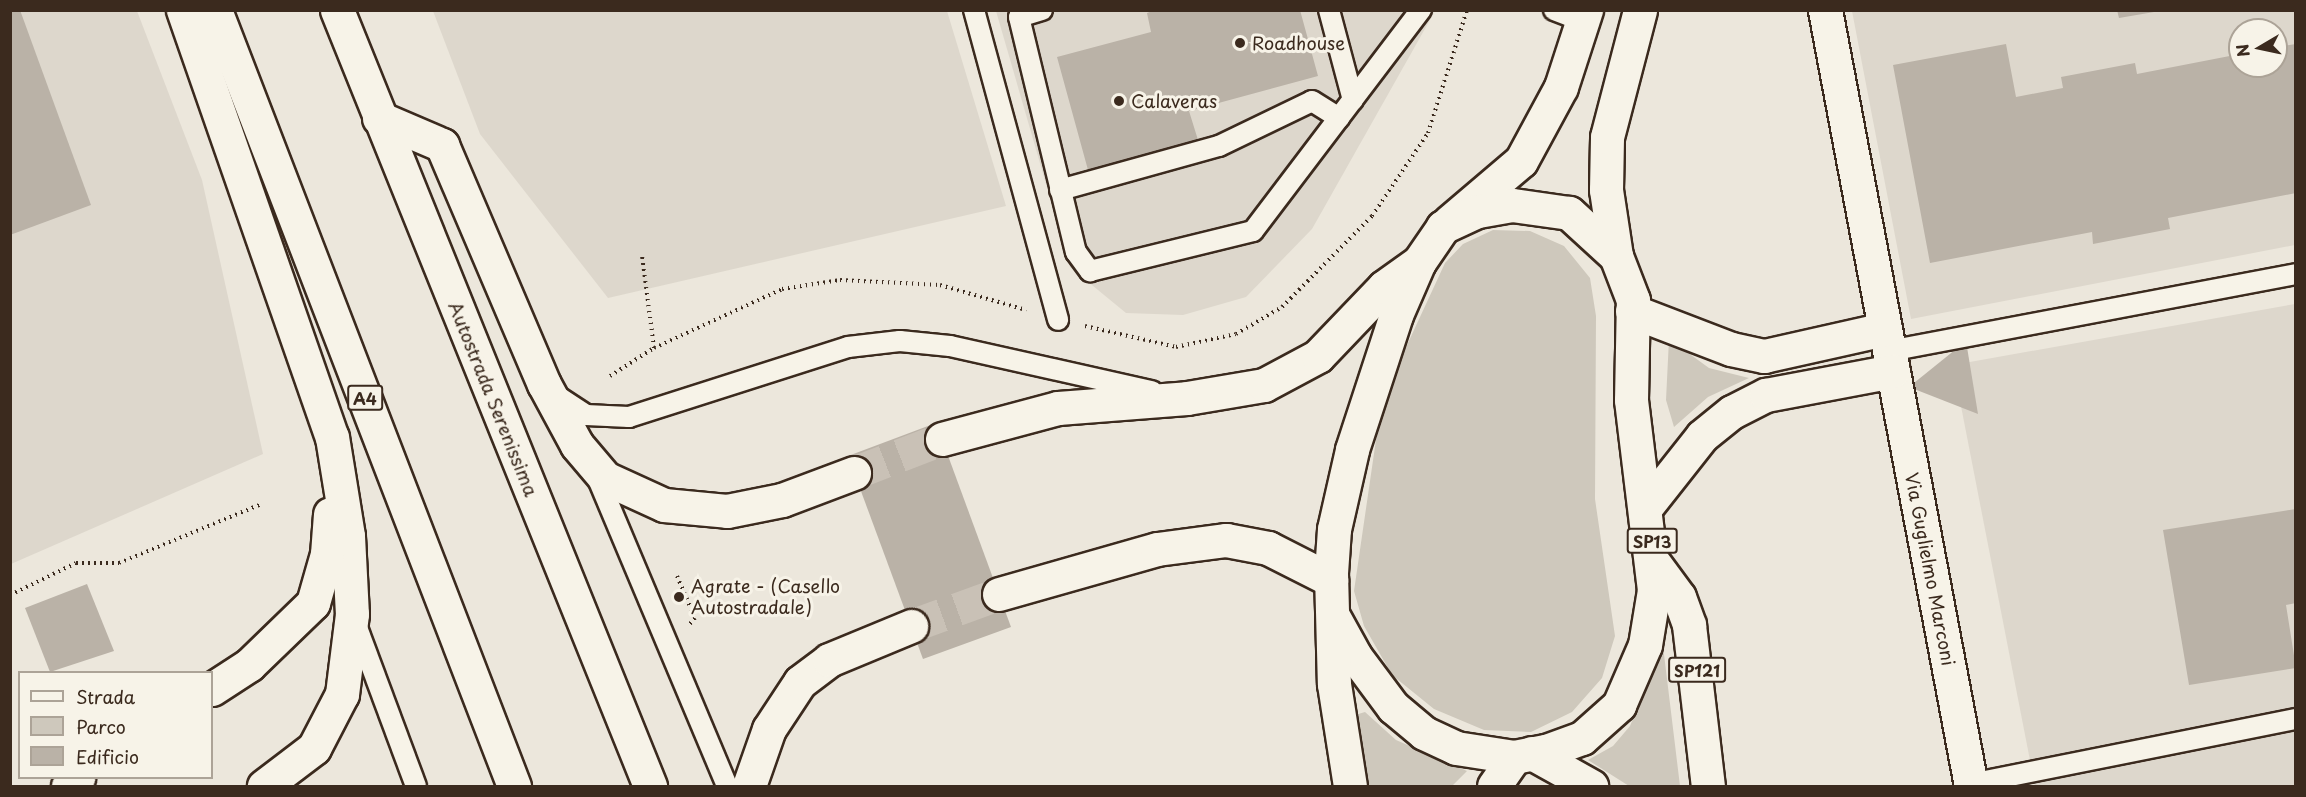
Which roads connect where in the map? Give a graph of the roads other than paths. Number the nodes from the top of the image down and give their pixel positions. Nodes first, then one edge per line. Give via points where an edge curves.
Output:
1 (183, 10) edge
2 (215, 10) edge
3 (337, 10) edge
4 (974, 10) edge
5 (1042, 10) edge
6 (1329, 10) edge
7 (1421, 10) edge
8 (1640, 10) edge
9 (1825, 10) edge
10 (1575, 14) edge
11 (1353, 100) junction
12 (380, 118) junction
13 (1339, 118) junction
14 (1060, 190) junction
15 (1443, 227) junction
16 (1616, 256) junction
17 (1419, 261) junction
18 (2295, 274) edge
19 (1632, 310) junction
20 (1058, 320) dead end
21 (1889, 350) junction
22 (544, 384) junction
23 (1187, 398) junction
24 (332, 437) junction
25 (942, 439) tunnel mouth
26 (593, 467) junction
27 (854, 473) tunnel mouth
28 (1646, 507) junction
29 (1654, 563) junction
30 (1331, 580) junction
31 (999, 594) tunnel mouth
32 (352, 614) junction
33 (1333, 616) junction
34 (911, 626) tunnel mouth
35 (213, 688) edge
36 (2295, 719) edge
37 (1523, 755) junction
38 (1971, 785) edge
39 (264, 786) edge
40 (416, 786) edge
41 (514, 786) edge
42 (650, 786) edge
43 (727, 786) edge
44 (749, 786) edge
45 (1350, 786) edge
46 (1494, 786) edge
47 (1591, 786) edge
48 (1708, 786) edge

1 - 24 main road
2 - 41 main road, A4
3 - 12 main road, Autostrada Serenissima
4 - 20 lane
5 - 14 lane via 1019,17
6 - 11 lane
7 - 11 lane
8 - 16 main road, SP13 via 1614,91 1607,137 1606,190
9 - 21 main road, Via Guglielmo Marconi
10 - 15 main road, SP13 via 1561,87 1521,161
11 - 13 lane
12 - 22 main road via 442,145
12 - 42 main road, Autostrada Serenissima
13 - 14 lane via 1312,101 1219,146
13 - 14 lane via 1253,231 1090,271 1076,252
15 - 16 main road, SP13 via 1498,207 1549,207 1589,226
15 - 17 main road, SP13
16 - 19 main road, SP13
17 - 23 main road via 1384,286 1318,356 1286,376 1227,394
17 - 30 main road, SP13 via 1352,450 1337,512
18 - 21 lane
19 - 21 main road via 1731,349 1764,356
19 - 28 main road, SP13 via 1631,400
21 - 28 main road via 1766,395 1732,412 1702,436
21 - 38 main road, Via Guglielmo Marconi
22 - 23 lane via 573,410 628,417 848,347 900,340 950,346
22 - 26 main road
23 - 25 main road via 1058,408
24 - 32 main road via 348,536
24 - 35 main road via 327,554 313,603 266,651
26 - 27 main road via 646,498 704,511 755,507
26 - 43 lane
28 - 29 main road, SP13
29 - 37 main road, SP13 via 1648,633 1619,705 1582,738
29 - 48 main road, SP121 via 1679,597 1689,625
30 - 31 main road via 1268,548 1226,540 1157,549
30 - 33 main road, SP13
32 - 39 main road via 347,675 330,724 303,761
32 - 40 lane
33 - 37 main road, SP13 via 1366,673 1411,723 1456,748
33 - 45 main road via 1337,725
34 - 44 main road via 829,660 800,681 769,729
36 - 38 lane
37 - 46 main road
37 - 47 main road

